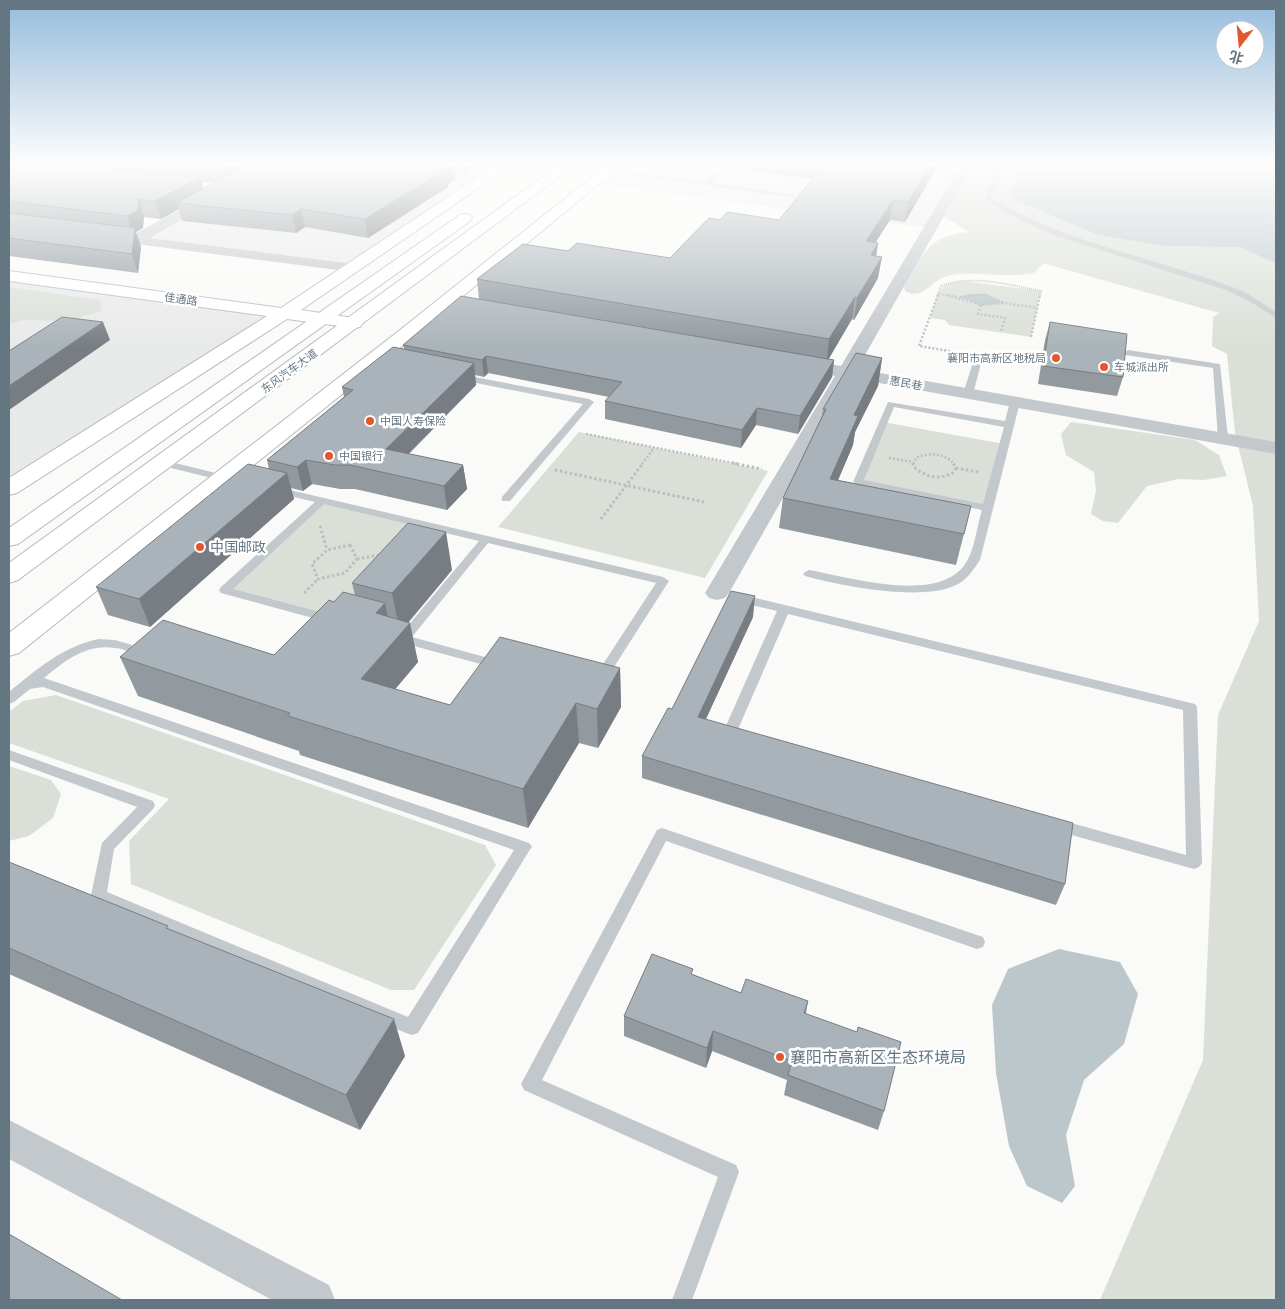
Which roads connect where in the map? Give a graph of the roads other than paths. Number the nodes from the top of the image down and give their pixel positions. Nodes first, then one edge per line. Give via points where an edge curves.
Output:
1 (159, 226) edge
2 (414, 226) edge
3 (454, 226) edge
4 (485, 226) edge
5 (544, 226) edge
6 (931, 226) edge
7 (1037, 226) edge
8 (86, 234) edge
9 (135, 240) junction
10 (353, 268) junction
11 (9, 276) edge
12 (286, 312) junction
13 (1276, 316) edge
14 (324, 318) junction
15 (354, 323) junction
16 (1128, 353) edge
17 (979, 356) road end
18 (778, 360) edge
19 (846, 372) junction
20 (447, 375) edge
21 (968, 394) junction
22 (1015, 402) junction
23 (1009, 425) junction
24 (1223, 438) junction
25 (1276, 448) edge
26 (162, 463) junction
27 (232, 479) junction
28 (9, 488) edge
29 (268, 488) edge
30 (506, 499) dead end
31 (322, 500) junction
32 (987, 508) junction
33 (9, 538) edge
34 (486, 539) junction
35 (809, 574) dead end
36 (9, 576) edge
37 (717, 593) joint
38 (784, 609) junction
39 (346, 623) edge
40 (384, 633) edge
41 (403, 639) junction
42 (9, 647) edge
43 (160, 657) edge
44 (507, 667) edge
45 (26, 686) junction
46 (592, 690) edge
47 (9, 700) edge
48 (747, 742) edge
49 (9, 755) edge
50 (1042, 821) edge
51 (978, 942) dead end
52 (9, 1139) edge
53 (314, 1300) edge
54 (682, 1300) edge

1 - 9 street
2 - 10 street
3 - 14 street, 东风汽车大道
4 - 15 street, 东风汽车大道
5 - 27 street via 456,303 377,361
6 - 19 street
7 - 13 lane via 1230,290 1264,305
8 - 9 street
9 - 10 street
10 - 12 street
11 - 12 street, 佳通路
12 - 14 street, 佳通路
12 - 28 street
14 - 15 street, 佳通路
14 - 33 street, 东风汽车大道
15 - 26 street, 东风汽车大道
16 - 24 lane via 1217,366
17 - 21 lane
18 - 19 street, 惠民巷
19 - 21 street, 惠民巷
19 - 37 street
20 - 30 lane via 589,402
21 - 22 street, 惠民巷
22 - 23 lane
22 - 24 street, 惠民巷
23 - 32 lane
23 - 32 lane via 891,404 858,482
24 - 25 street, 惠民巷
26 - 27 lane
26 - 36 street, 东风汽车大道
27 - 42 street
29 - 31 lane
31 - 34 lane
31 - 39 lane via 225,590
32 - 35 lane via 974,560 965,574 948,585 917,590
34 - 41 lane
34 - 46 lane via 663,581
37 - 38 lane
38 - 48 lane via 728,736
38 - 50 lane via 1190,707 1194,862
40 - 41 lane
41 - 44 lane
43 - 45 lane via 111,643 84,646 64,655
45 - 47 lane
45 - 49 lane via 44,682 524,846 412,1028 99,895 107,847 148,805
51 - 54 lane via 662,834 530,1084 729,1172
52 - 53 street

